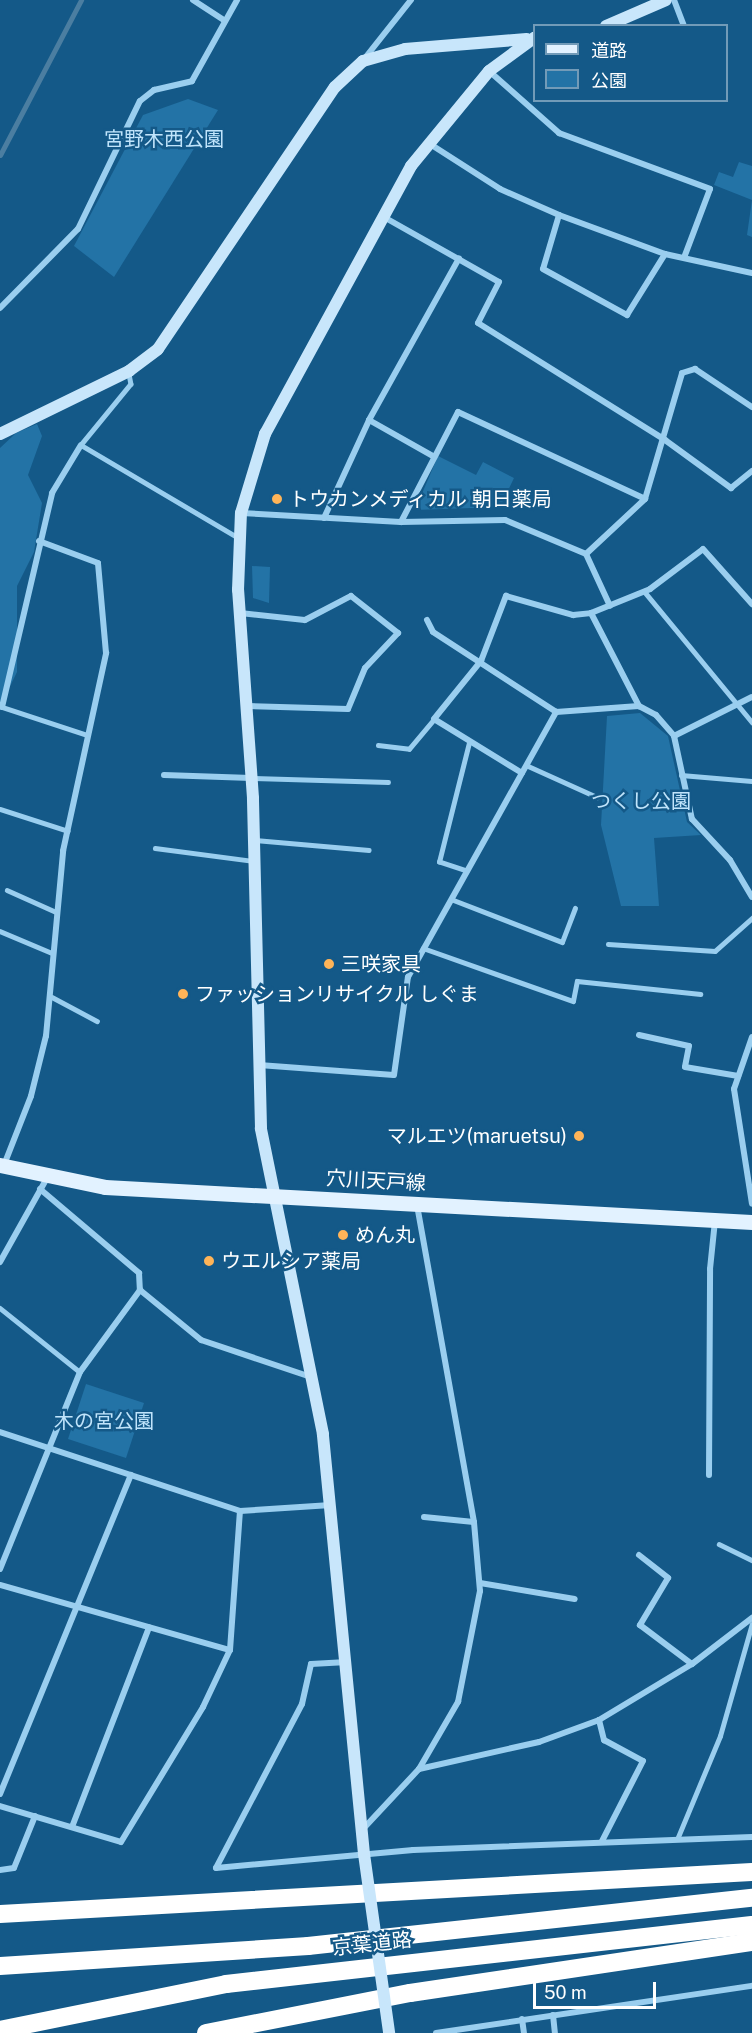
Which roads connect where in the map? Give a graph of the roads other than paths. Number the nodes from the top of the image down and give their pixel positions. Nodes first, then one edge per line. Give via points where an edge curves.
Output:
1 (193, 0) edge
2 (237, 0) edge
3 (411, 0) edge
4 (666, 0) edge
5 (674, 0) edge
6 (225, 21) junction
7 (614, 24) edge
8 (683, 24) edge
9 (531, 38) edge
10 (363, 61) junction
11 (489, 71) junction
12 (427, 142) junction
13 (382, 215) junction
14 (559, 215) junction
15 (665, 254) junction
16 (685, 255) junction
17 (459, 258) junction
18 (752, 273) edge
19 (0, 308) edge
20 (129, 371) junction
21 (752, 407) edge
22 (369, 420) junction
23 (0, 434) edge
24 (665, 440) junction
25 (81, 445) junction
26 (433, 456) junction
27 (752, 471) edge
28 (645, 499) junction
29 (241, 513) junction
30 (324, 518) junction
31 (400, 522) junction
32 (240, 538) junction
33 (39, 541) junction
34 (586, 554) junction
35 (644, 591) junction
36 (752, 604) edge
37 (610, 606) junction
38 (240, 613) junction
39 (591, 613) junction
40 (426, 620) dead end
41 (481, 661) junction
42 (752, 697) edge
43 (736, 703) junction
44 (246, 706) junction
45 (639, 706) junction
46 (2, 707) joint
47 (556, 712) junction
48 (434, 719) junction
49 (752, 722) edge
50 (87, 735) junction
51 (674, 736) junction
52 (469, 742) junction
53 (378, 745) dead end
54 (526, 765) junction
55 (522, 773) junction
56 (164, 775) dead end
57 (681, 775) junction
58 (252, 778) junction
59 (752, 781) edge
60 (388, 783) dead end
61 (597, 797) dead end
62 (0, 809) edge
63 (68, 831) junction
64 (254, 840) junction
65 (155, 848) dead end
66 (369, 850) dead end
67 (254, 861) junction
68 (466, 871) junction
69 (7, 890) dead end
70 (752, 897) edge
71 (451, 899) junction
72 (575, 908) dead end
73 (56, 912) junction
74 (752, 918) edge
75 (0, 932) edge
76 (608, 944) dead end
77 (423, 948) junction
78 (52, 953) junction
79 (700, 994) dead end
80 (52, 998) junction
81 (97, 1021) dead end
82 (639, 1035) dead end
83 (752, 1037) edge
84 (258, 1065) junction
85 (738, 1076) junction
86 (2, 1165) edge
87 (44, 1183) junction
88 (277, 1197) junction
89 (417, 1204) junction
90 (752, 1204) edge
91 (716, 1221) junction
92 (752, 1222) edge
93 (0, 1262) edge
94 (140, 1290) junction
95 (0, 1308) edge
96 (80, 1372) junction
97 (313, 1378) junction
98 (0, 1432) edge
99 (47, 1448) junction
100 (131, 1475) junction
101 (709, 1475) dead end
102 (332, 1505) junction
103 (240, 1511) junction
104 (424, 1517) dead end
105 (474, 1522) junction
106 (719, 1544) dead end
107 (639, 1555) dead end
108 (752, 1560) edge
109 (0, 1569) edge
110 (480, 1583) junction
111 (0, 1585) edge
112 (575, 1599) dead end
113 (77, 1606) junction
114 (752, 1618) edge
115 (752, 1624) edge
116 (149, 1627) junction
117 (230, 1650) junction
118 (348, 1662) junction
119 (692, 1664) junction
120 (599, 1720) junction
121 (419, 1769) junction
122 (0, 1794) edge
123 (0, 1806) edge
124 (35, 1816) junction
125 (72, 1827) junction
126 (362, 1830) junction
127 (678, 1836) junction
128 (752, 1837) edge
129 (602, 1841) junction
130 (364, 1854) junction
131 (0, 1870) edge
132 (752, 1872) edge
133 (752, 1898) edge
134 (0, 1914) edge
135 (752, 1925) edge
136 (752, 1942) edge
137 (0, 1966) edge
138 (752, 1986) edge
139 (553, 2015) junction
140 (522, 2019) junction
141 (0, 2030) edge
142 (206, 2033) edge
143 (389, 2033) edge
144 (436, 2033) edge
145 (524, 2033) edge
146 (555, 2033) edge

1 - 6 street
2 - 6 street
3 - 10 street
4 - 7 street
5 - 8 street
6 - 19 street via 192,81 154,90 140,101 78,229
9 - 10 street via 405,49
9 - 11 street
10 - 20 street via 334,87 158,349
11 - 12 street
11 - 16 street via 559,133 710,189
12 - 13 street
12 - 14 street via 500,189
13 - 17 street
13 - 29 street via 265,434
14 - 15 street
14 - 15 street via 543,269 627,315
15 - 16 street
16 - 18 street
17 - 22 street
17 - 24 street via 499,282 478,323
20 - 23 street
20 - 25 lane via 131,384
21 - 24 street via 689,370 682,373
22 - 26 street
22 - 30 street
24 - 27 street via 731,488
24 - 28 street
25 - 32 lane
25 - 33 street via 52,493
26 - 28 street via 458,412
26 - 31 street
28 - 34 street
29 - 30 street
29 - 32 street
30 - 31 street
31 - 34 street via 505,520
32 - 38 street
33 - 46 street
33 - 50 street via 98,563 106,653
34 - 37 street
35 - 36 street via 703,549
35 - 37 street
35 - 43 lane
37 - 39 street
38 - 44 street
38 - 44 street via 305,620 351,596 398,633 365,668 348,709
39 - 41 street via 573,615 506,596
39 - 45 street
40 - 41 street via 433,632
41 - 47 street
41 - 48 street
42 - 43 street
43 - 49 lane
43 - 51 street
44 - 58 street
45 - 47 street
45 - 51 street
46 - 50 lane
47 - 54 street
48 - 52 street
48 - 53 lane via 409,749
50 - 63 street
51 - 57 street
52 - 55 street
52 - 68 lane via 439,862
54 - 55 street
54 - 61 lane
55 - 68 street
56 - 58 street
57 - 59 lane
57 - 70 street via 692,819 730,860
58 - 60 lane
58 - 64 street
62 - 63 lane
63 - 73 street
64 - 66 lane
64 - 67 street
65 - 67 lane
67 - 84 street
68 - 71 street
69 - 73 lane
71 - 72 lane via 562,942
71 - 77 street
73 - 78 street
74 - 76 lane via 715,951
75 - 78 lane
77 - 79 lane via 573,1001 577,981
77 - 84 street via 408,977 394,1075
78 - 80 street
80 - 81 lane
80 - 86 street via 31,1096
82 - 85 street via 689,1046 685,1067
83 - 85 street
84 - 88 street via 261,1128
85 - 90 street via 734,1089
86 - 87 main road, 穴川天戸線
87 - 88 main road, 穴川天戸線
87 - 93 street
87 - 94 street via 139,1273
88 - 89 main road, 穴川天戸線
88 - 97 street
89 - 91 main road, 穴川天戸線
89 - 105 street
91 - 92 main road, 穴川天戸線
91 - 101 street via 710,1269
94 - 96 street
94 - 97 street via 201,1340
95 - 96 lane
96 - 99 street
97 - 102 street
98 - 99 street
99 - 100 street
99 - 109 street
100 - 103 street
100 - 113 street
102 - 103 street
102 - 118 street
103 - 117 street
104 - 105 street
105 - 110 street
106 - 108 lane
107 - 119 street via 668,1578 640,1625
110 - 112 street
110 - 121 street via 467,1679
111 - 113 street
113 - 116 street
113 - 122 street
114 - 119 street
115 - 127 lane via 720,1736
116 - 117 street
116 - 125 street
117 - 125 street via 203,1707 121,1842
118 - 126 street
118 - 130 street via 311,1664 302,1704 216,1868
119 - 120 street
120 - 121 street via 539,1742
120 - 129 street via 604,1740 644,1761
121 - 126 street
123 - 124 street
124 - 125 street
124 - 131 street via 14,1868
126 - 130 street
127 - 128 street
127 - 129 street
129 - 130 street
130 - 143 street, bridge
132 - 134 highway
133 - 137 highway, 京葉道路 via 308,1947
135 - 141 highway, 京葉道路 via 237,1982
136 - 142 highway via 410,1993
138 - 139 street
139 - 140 street
139 - 146 street
140 - 144 street
140 - 145 street

